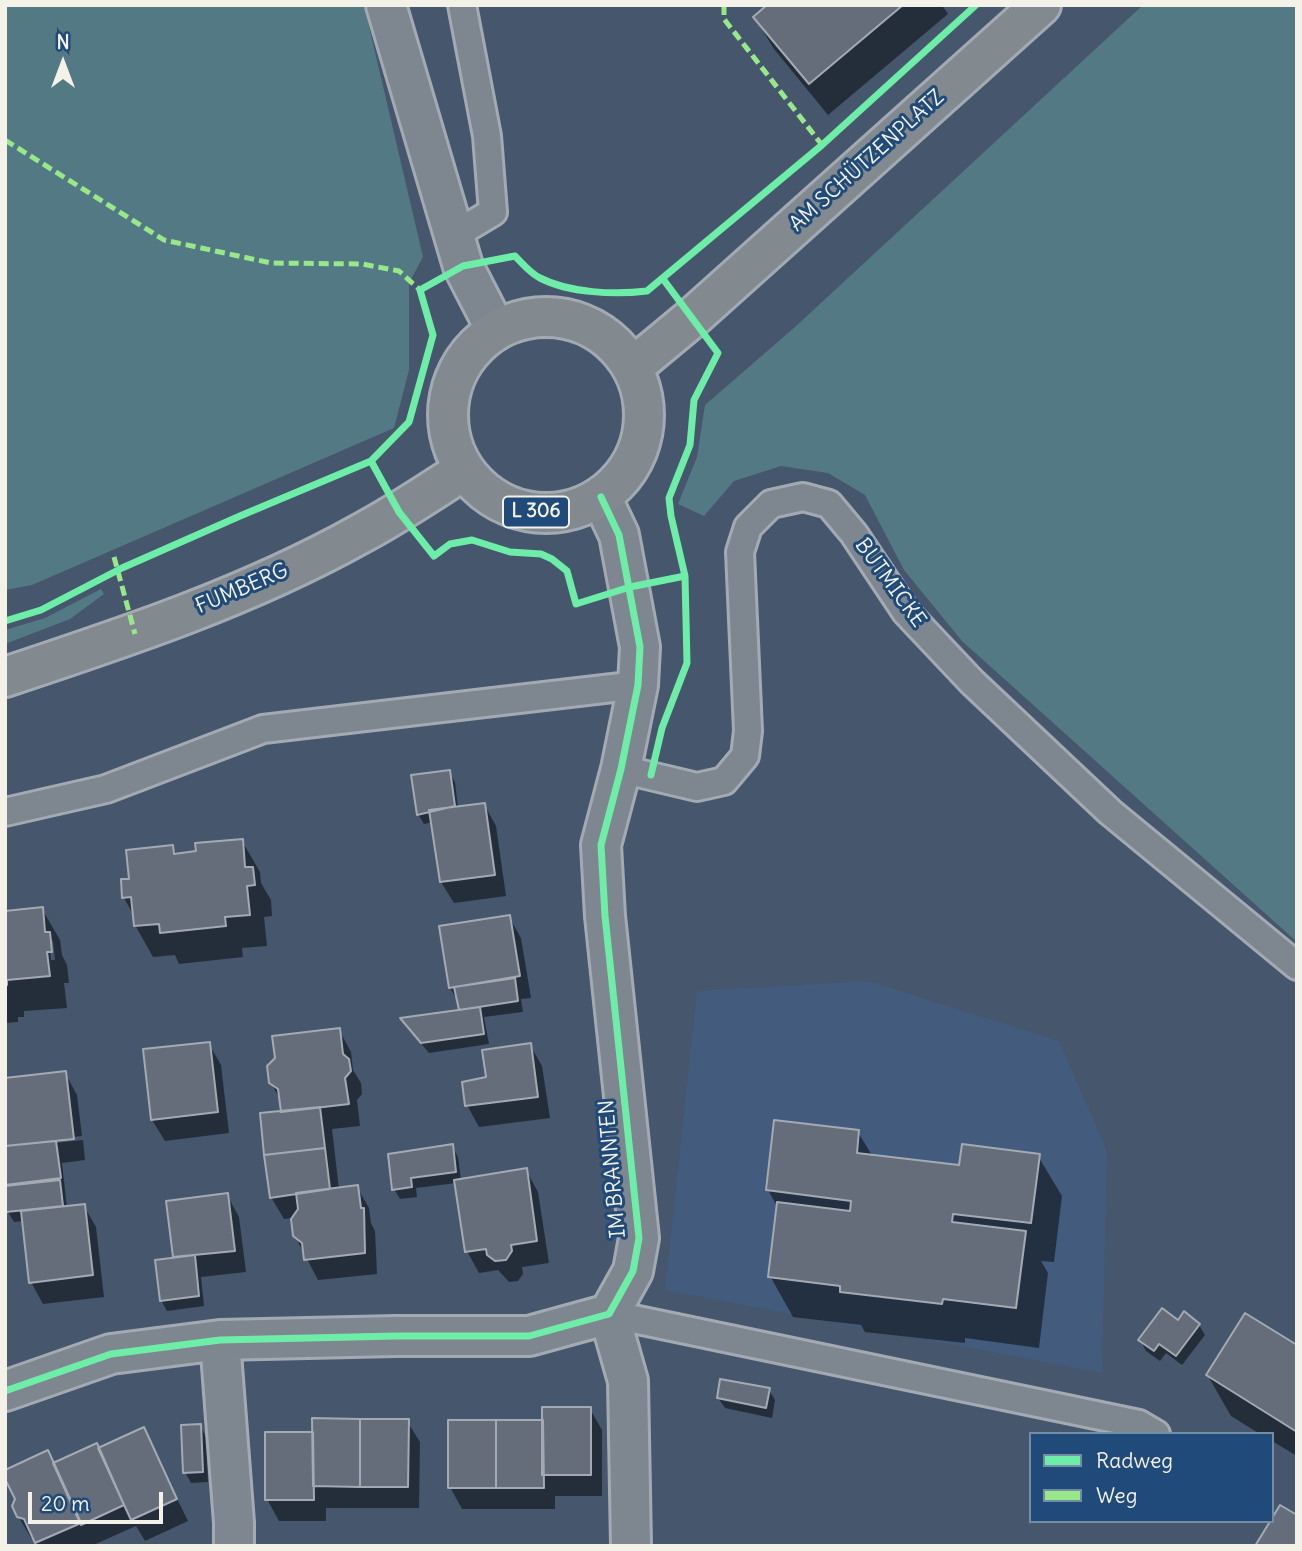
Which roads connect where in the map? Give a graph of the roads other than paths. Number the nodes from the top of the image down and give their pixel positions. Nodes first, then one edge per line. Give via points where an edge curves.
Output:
1 (386, 5) edge
2 (462, 5) edge
3 (1041, 5) edge
4 (453, 236) junction
5 (496, 330) junction
6 (633, 367) junction
7 (464, 470) junction
8 (601, 497) junction
9 (5, 677) edge
10 (638, 685) junction
11 (621, 769) junction
12 (5, 813) edge
13 (1297, 966) edge
14 (609, 1314) junction
15 (220, 1340) junction
16 (5, 1391) edge
17 (1153, 1432) edge
18 (234, 1546) edge
19 (631, 1546) edge

1 - 4 street
2 - 4 lane via 487,136 493,212
3 - 6 main road, AM SCHÜTZENPLATZ
4 - 5 street
5 - 6 main road, L 306 via 525,318 556,316 587,324 613,342
5 - 7 main road, L 306 via 471,350 454,378 447,409 451,441
6 - 8 main road, L 306 via 643,394 643,433 623,477
7 - 8 main road, L 306 via 485,492 512,507 542,513 573,510
7 - 9 main road, FUMBERG via 359,535 261,582 135,634
8 - 10 street, IM BRANNTEN via 620,535 640,647
10 - 11 street, IM BRANNTEN
10 - 12 lane via 263,729 106,789
11 - 13 lane, BUTMICKE via 697,788 724,781 745,756 748,731 740,552 748,527 771,504 803,497 829,504 906,612 972,682 1110,812
11 - 14 street, IM BRANNTEN via 600,845 639,1238 633,1271
14 - 15 street via 529,1336
14 - 17 lane via 1139,1424
14 - 19 street via 628,1381
15 - 16 street via 111,1354
15 - 18 street

